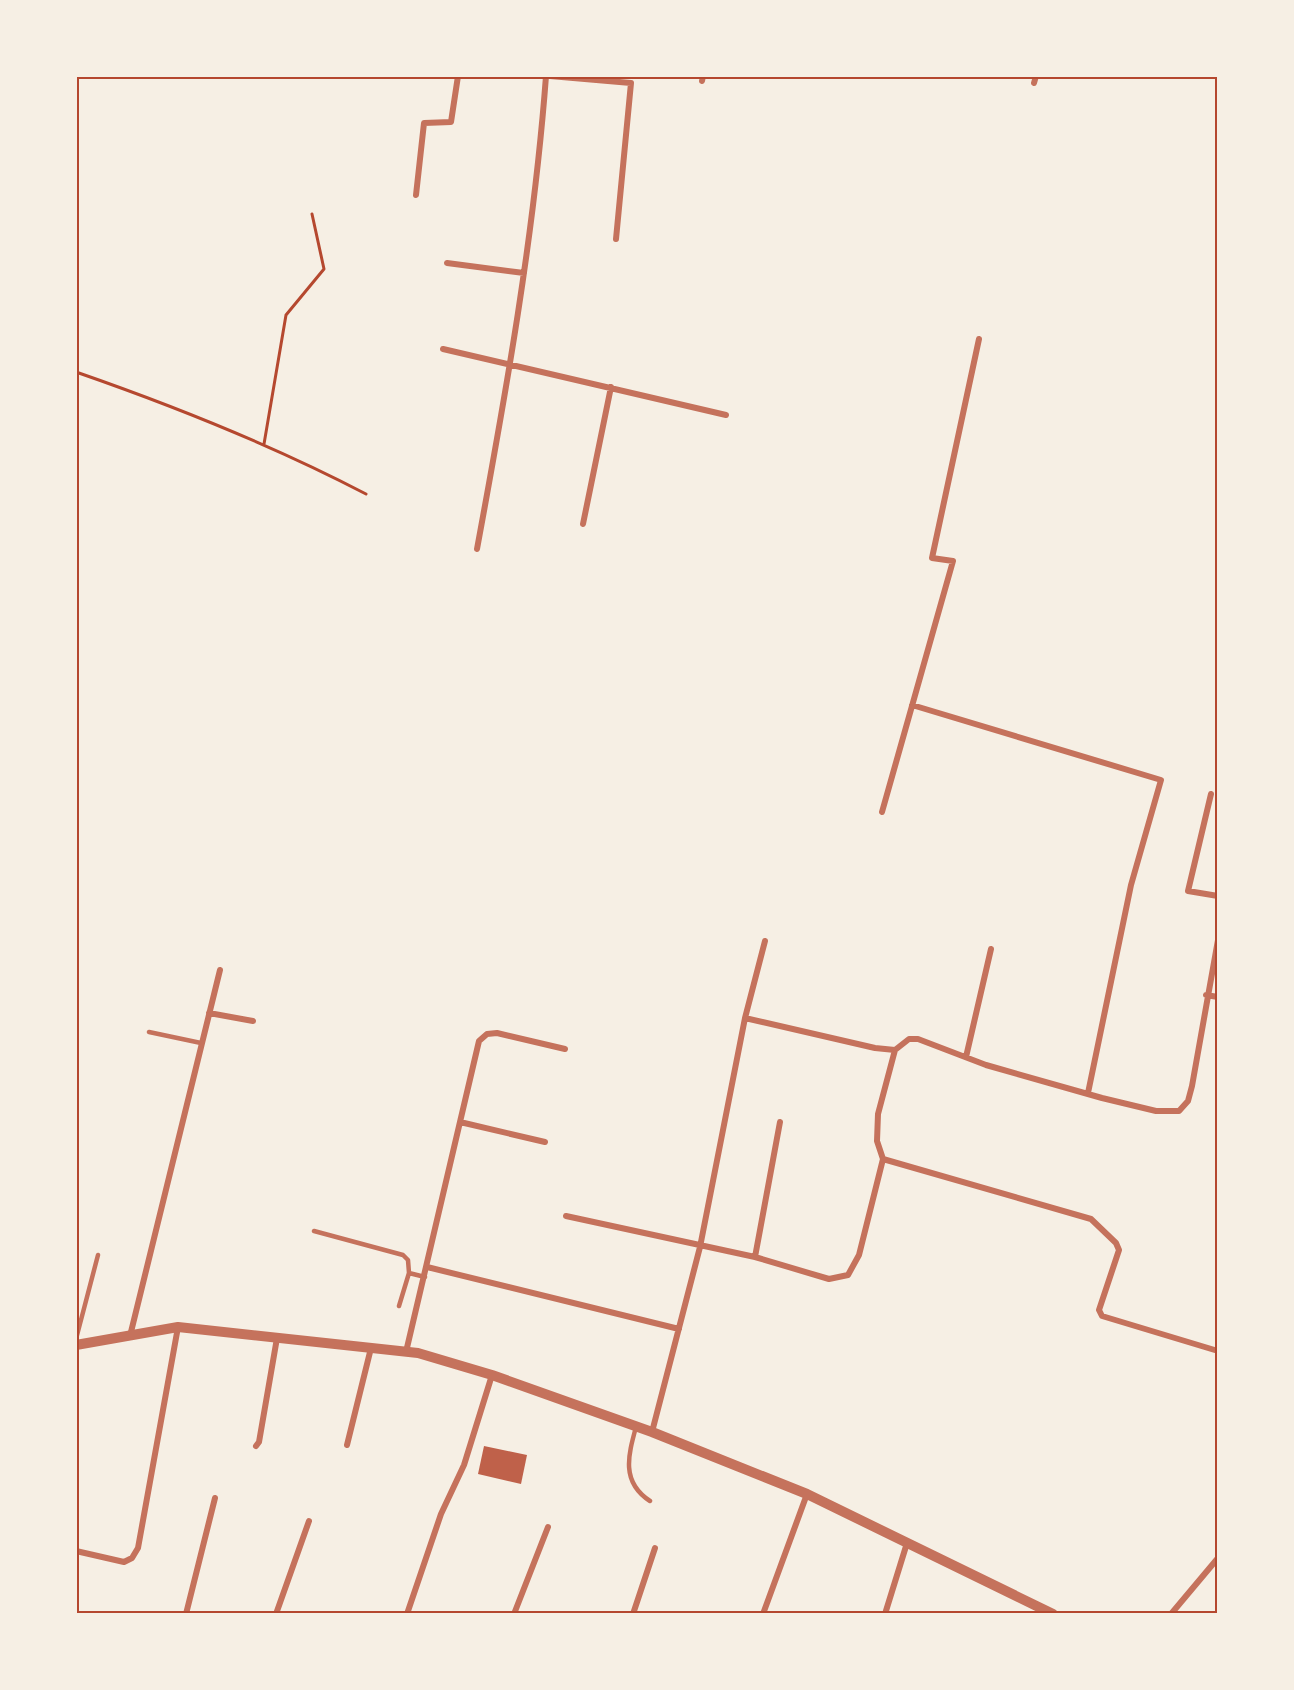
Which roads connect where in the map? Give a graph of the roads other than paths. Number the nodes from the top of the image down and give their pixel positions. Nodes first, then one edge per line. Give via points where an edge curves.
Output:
1 (458, 76) edge
2 (548, 76) edge
3 (416, 195) dead end
4 (616, 239) dead end
5 (447, 263) dead end
6 (524, 273) junction
7 (979, 339) dead end
8 (443, 349) dead end
9 (511, 363) junction
10 (611, 387) junction
11 (726, 415) dead end
12 (582, 524) dead end
13 (477, 549) dead end
14 (912, 705) junction
15 (1210, 794) dead end
16 (882, 812) dead end
17 (1218, 896) edge
18 (1218, 940) edge
19 (765, 941) dead end
20 (991, 949) dead end
21 (219, 970) dead end
22 (1206, 995) junction
23 (1218, 997) edge
24 (209, 1013) junction
25 (745, 1018) junction
26 (253, 1021) dead end
27 (149, 1032) dead end
28 (201, 1043) junction
29 (565, 1049) dead end
30 (895, 1050) junction
31 (966, 1057) junction
32 (1088, 1093) junction
33 (460, 1122) junction
34 (780, 1122) dead end
35 (545, 1142) dead end
36 (883, 1159) junction
37 (566, 1216) dead end
38 (314, 1231) dead end
39 (699, 1247) junction
40 (98, 1255) dead end
41 (754, 1257) junction
42 (427, 1267) junction
43 (409, 1273) junction
44 (425, 1277) junction
45 (399, 1306) dead end
46 (178, 1327) junction
47 (679, 1329) junction
48 (130, 1336) junction
49 (277, 1338) junction
50 (76, 1339) edge
51 (76, 1345) edge
52 (371, 1348) junction
53 (1218, 1351) edge
54 (406, 1352) junction
55 (492, 1375) junction
56 (636, 1427) junction
57 (652, 1432) junction
58 (347, 1445) dead end
59 (256, 1446) dead end
60 (807, 1494) junction
61 (215, 1498) dead end
62 (650, 1501) dead end
63 (309, 1521) dead end
64 (548, 1527) dead end
65 (907, 1543) junction
66 (655, 1548) dead end
67 (76, 1551) edge
68 (1218, 1558) edge
69 (186, 1614) edge
70 (276, 1614) edge
71 (407, 1614) edge
72 (514, 1614) edge
73 (633, 1614) edge
74 (763, 1614) edge
75 (885, 1614) edge
76 (1053, 1614) edge
77 (1171, 1614) edge

1 - 3 street via 452,122 424,123
2 - 4 street via 631,83
2 - 6 street
5 - 6 street
6 - 9 street
7 - 14 street via 932,558 953,561
8 - 9 street
9 - 10 street
9 - 13 street
10 - 11 street
10 - 12 street
14 - 16 street
14 - 32 street via 1161,780 1131,885
15 - 17 street via 1188,891
18 - 22 street
19 - 25 street
20 - 31 street
21 - 24 street
22 - 23 street
22 - 32 street via 1192,1086 1188,1101 1179,1111 1156,1111
24 - 26 street
24 - 28 street
25 - 30 street
25 - 39 street
27 - 28 lane
28 - 48 street
29 - 33 street via 487,1034 478,1041
30 - 31 street via 909,1039 918,1039
30 - 36 street via 878,1114 877,1141
31 - 32 street
33 - 35 street
33 - 42 street
34 - 41 street
36 - 41 street via 859,1255 848,1275 829,1279
36 - 53 street via 1091,1219 1119,1250 1099,1310 1102,1316
37 - 39 street
38 - 43 lane via 403,1256 408,1260
39 - 41 street
39 - 47 street
40 - 50 lane
42 - 44 street
42 - 47 street
43 - 44 lane
43 - 45 lane
44 - 54 street
46 - 48 street
46 - 49 street
46 - 67 street via 138,1548 124,1562
47 - 57 street
48 - 51 street
49 - 52 street
49 - 59 street
52 - 54 street
52 - 58 street
54 - 55 street
55 - 56 street
55 - 71 street via 464,1465 441,1514
56 - 57 street
56 - 62 lane via 628,1462 630,1478 639,1494
57 - 60 street
60 - 65 street
60 - 74 street
61 - 69 street
63 - 70 street
64 - 72 street
65 - 75 street
65 - 76 street
66 - 73 street
68 - 77 street

